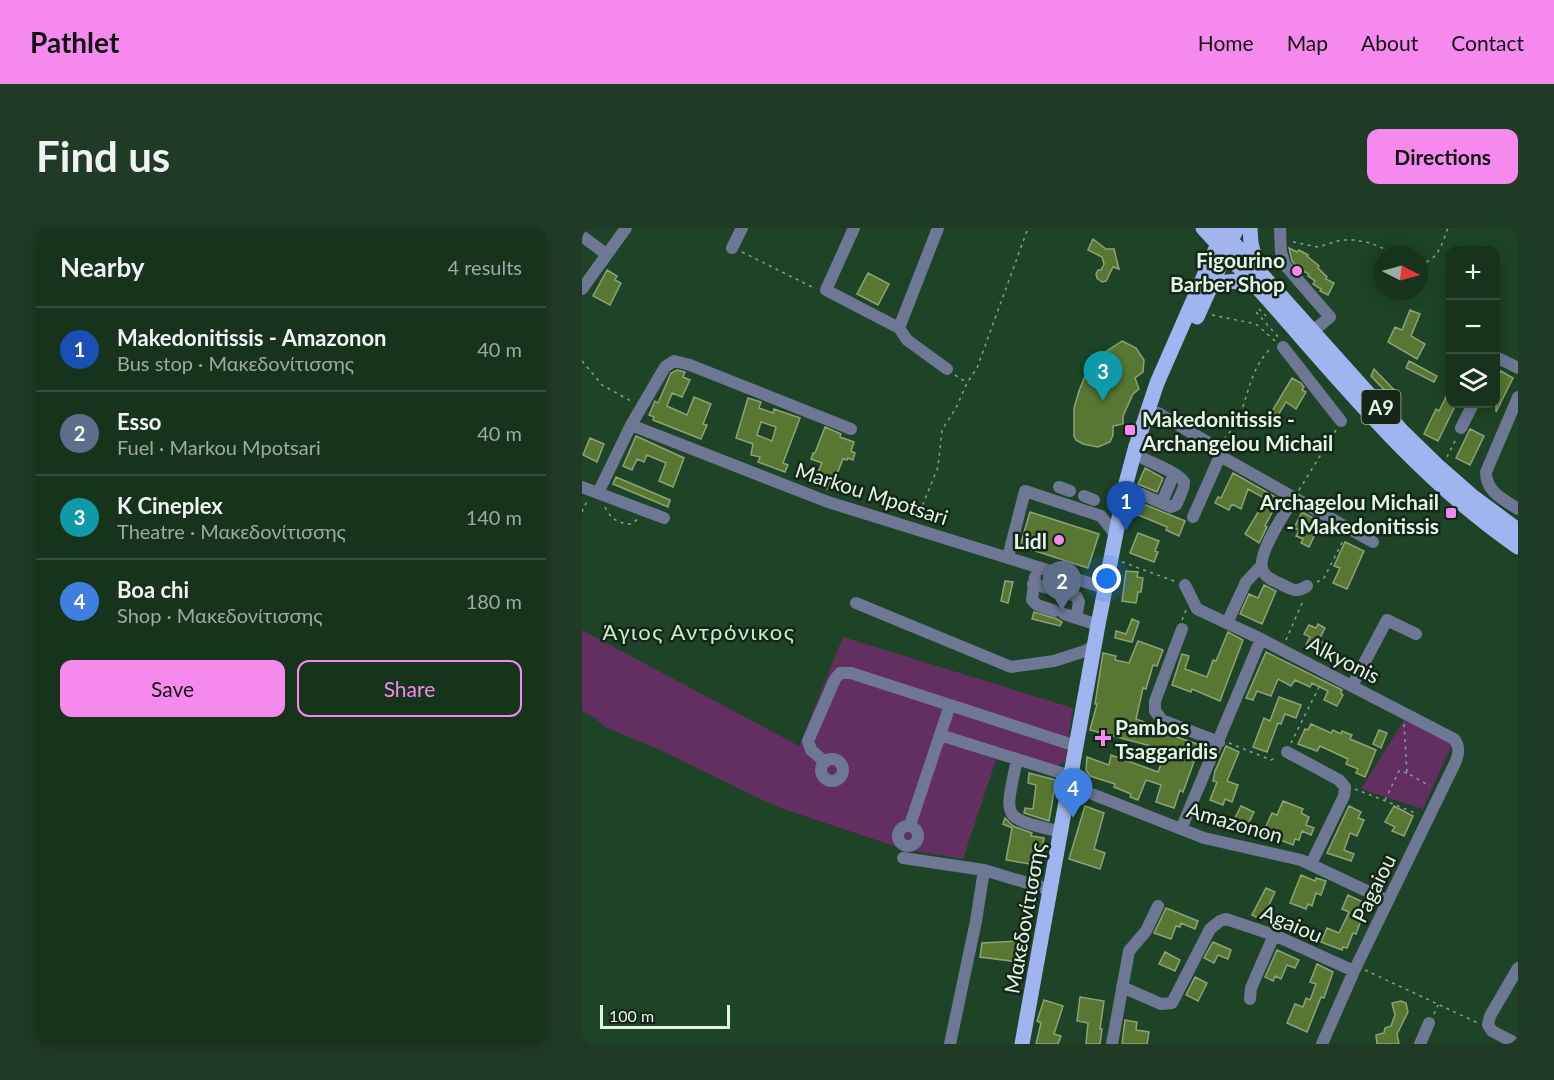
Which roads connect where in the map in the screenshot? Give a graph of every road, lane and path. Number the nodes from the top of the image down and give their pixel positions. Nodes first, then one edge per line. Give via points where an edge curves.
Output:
1 (626, 228) edge
2 (742, 228) edge
3 (854, 228) edge
4 (938, 228) edge
5 (1028, 228) edge
6 (1203, 228) edge
7 (1250, 228) edge
8 (1448, 228) edge
9 (1280, 234) edge
10 (582, 236) edge
11 (1226, 236) edge
12 (1378, 246) edge
13 (732, 248) joint
14 (606, 254) junction
15 (1428, 262) edge
16 (1258, 269) junction
17 (1257, 287) junction
18 (1212, 288) junction
19 (582, 289) edge
20 (826, 290) junction
21 (1259, 309) dead end
22 (1200, 312) junction
23 (1256, 312) dead end
24 (1269, 319) dead end
25 (899, 328) junction
26 (1313, 331) junction
27 (1282, 342) junction
28 (1500, 359) edge
29 (582, 361) edge
30 (1518, 368) edge
31 (947, 369) joint
32 (967, 383) junction
33 (1518, 398) edge
34 (641, 408) junction
35 (1471, 408) edge
36 (1148, 413) junction
37 (1341, 421) joint
38 (631, 425) junction
39 (1461, 428) joint
40 (851, 429) dead end
41 (1134, 454) junction
42 (1221, 456) junction
43 (1441, 469) junction
44 (1125, 487) junction
45 (591, 490) edge
46 (1294, 498) junction
47 (640, 509) junction
48 (1518, 509) edge
49 (1119, 511) junction
50 (582, 512) edge
51 (1101, 516) junction
52 (1193, 517) dead end
53 (664, 518) dead end
54 (914, 528) junction
55 (1349, 528) junction
56 (1518, 531) edge
57 (1115, 534) junction
58 (1373, 542) dead end
59 (1518, 547) edge
60 (1008, 557) junction
61 (1110, 558) junction
62 (1261, 566) junction
63 (1038, 567) junction
64 (1052, 572) junction
65 (1034, 584) junction
66 (1185, 585) joint
67 (1307, 586) junction
68 (1048, 588) junction
69 (1105, 588) junction
70 (856, 603) dead end
71 (1193, 604) junction
72 (1065, 614) junction
73 (1227, 623) junction
74 (1098, 625) junction
75 (1182, 629) joint
76 (1416, 634) dead end
77 (1261, 639) junction
78 (1094, 646) junction
79 (1282, 650) junction
80 (1326, 672) junction
81 (1352, 686) junction
82 (950, 705) junction
83 (1401, 711) junction
84 (940, 735) junction
85 (1219, 741) junction
86 (1076, 746) junction
87 (1459, 749) joint
88 (1287, 752) junction
89 (1017, 759) junction
90 (825, 762) dead end
91 (1407, 773) junction
92 (1070, 780) junction
93 (1346, 787) junction
94 (1441, 791) junction
95 (1384, 801) junction
96 (1428, 818) junction
97 (910, 825) dead end
98 (1181, 829) junction
99 (1061, 832) junction
100 (903, 858) dead end
101 (1311, 864) junction
102 (984, 870) junction
103 (1051, 890) junction
104 (1388, 901) junction
105 (1158, 906) dead end
106 (1274, 935) junction
107 (1518, 968) edge
108 (1355, 969) junction
109 (1122, 987) junction
110 (1250, 999) dead end
111 (1473, 1021) dead end
112 (1429, 1023) dead end
113 (950, 1044) edge
114 (1022, 1044) edge
115 (1112, 1044) edge
116 (1322, 1044) edge
117 (1420, 1044) edge
118 (1517, 1044) edge

1 - 14 street
2 - 13 street
3 - 20 street
4 - 25 street
5 - 32 path via 977,368
6 - 11 main road, A9
7 - 16 main road
8 - 15 path via 1435,258
9 - 12 path via 1318,247 1341,240
9 - 26 street via 1285,265 1330,317
10 - 14 street
11 - 16 main road, A9
11 - 17 main road, A9
11 - 18 main road, Μακεδονίτισσης
11 - 36 main road, Μακεδονίτισσης via 1157,383
13 - 20 path via 814,289
14 - 19 street
16 - 26 main road, A9
17 - 18 main road via 1231,280
17 - 59 main road, A9 via 1408,456 1467,509
18 - 22 main road, Μακεδονίτισσης
20 - 25 street
21 - 24 path
22 - 27 path via 1256,324
22 - 36 main road, Μακεδονίτισσης
23 - 27 path
25 - 31 street via 907,340
26 - 43 main road, A9
27 - 37 street
27 - 42 path via 1260,359 1240,416 1220,448
28 - 30 street
29 - 34 path via 602,385
31 - 32 path
32 - 54 path via 942,430 938,467
33 - 48 street via 1485,472 1492,490
34 - 38 street
34 - 40 street via 665,367 674,361
35 - 39 street
36 - 41 main road, Μακεδονίτισσης
36 - 42 street via 1158,413 1199,437 1219,449
37 - 46 path
38 - 45 street
38 - 54 street, Markou Mpotsari via 828,502
39 - 43 path
41 - 44 main road, Μακεδονίτισσης
41 - 44 street via 1174,474 1162,502
42 - 46 street
42 - 52 street
43 - 56 main road, A9
44 - 49 main road, Μακεδονίτισσης
45 - 47 street
45 - 47 path via 611,518 620,523 638,520
45 - 50 path
46 - 55 street
46 - 62 street via 1263,554
47 - 53 street
49 - 51 street
49 - 57 main road, Μακεδονίτισσης
51 - 57 street
51 - 60 street via 1025,491
54 - 60 street, Markou Mpotsari
55 - 58 street
55 - 67 path via 1324,578
57 - 61 main road, Μακεδονίτισσης
60 - 63 street, Markou Mpotsari
61 - 66 path
61 - 69 main road, Μακεδονίτισσης
62 - 67 street via 1267,578 1294,591
62 - 73 street via 1246,582
63 - 64 street, Markou Mpotsari
63 - 65 street
64 - 68 street
64 - 69 street, Markou Mpotsari
65 - 68 street
65 - 72 street via 1033,602
66 - 71 street
67 - 79 path
68 - 72 street via 1076,596 1079,602
69 - 74 main road, Μακεδονίτισσης
70 - 78 street via 1011,667 1054,662
71 - 73 street, Alkyonis
71 - 75 path via 1188,607
72 - 74 street
73 - 77 street, Alkyonis
74 - 78 main road, Μακεδονίτισσης
75 - 85 street via 1155,701 1155,711 1162,720
76 - 81 street via 1387,620
77 - 79 street, Alkyonis
77 - 85 street
78 - 86 main road, Μακεδονίτισσης
79 - 80 street, Alkyonis
80 - 81 street, Alkyonis
80 - 88 path
81 - 83 street, Alkyonis
82 - 84 street
82 - 86 street
82 - 90 street via 851,673 840,673 809,738 811,750
83 - 87 street, Alkyonis via 1454,739
83 - 91 path
84 - 89 street, Amazonon
84 - 97 street
85 - 88 path via 1271,760
85 - 98 street
86 - 92 main road, Μακεδονίτισσης
87 - 94 street, Pagaiou
88 - 93 street
89 - 92 street, Amazonon
89 - 99 street via 1009,800 1012,817
91 - 94 path
91 - 95 path via 1399,771
92 - 98 street, Amazonon
92 - 99 main road, Μακεδονίτισσης
93 - 95 path
93 - 101 street
94 - 96 street, Pagaiou
95 - 96 path
96 - 104 street, Pagaiou
98 - 101 street, Amazonon via 1224,844
99 - 103 main road, Μακεδονίτισσης
100 - 102 street
101 - 104 street, Amazonon
102 - 103 street
102 - 113 street
103 - 114 main road, Μακεδονίτισσης
104 - 108 street, Pagaiou
105 - 109 street via 1146,931 1129,951
106 - 108 street, Agaiou
106 - 109 street, Agaiou via 1234,921 1215,924 1170,1004 1161,1004
106 - 110 street
107 - 118 street via 1488,1025
108 - 111 path
108 - 116 street, Pagaiou
109 - 115 street
112 - 117 street

